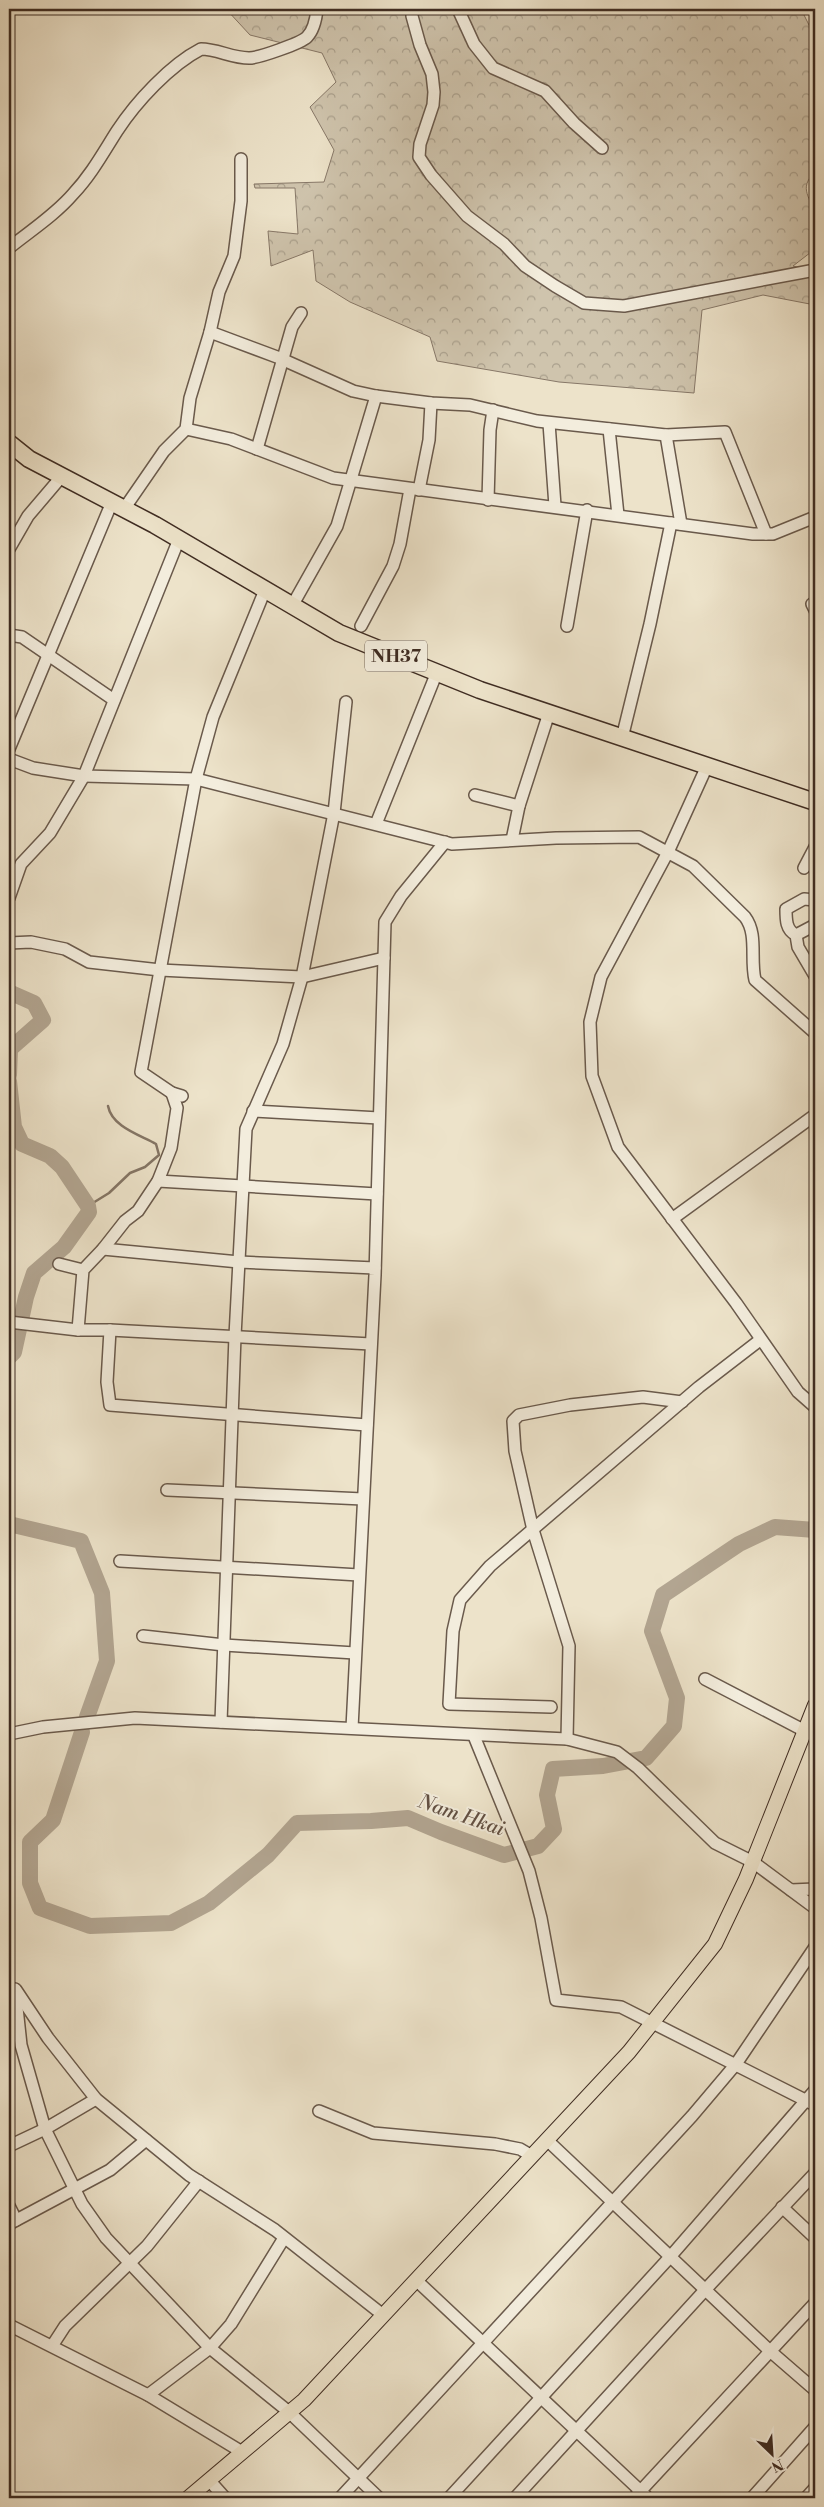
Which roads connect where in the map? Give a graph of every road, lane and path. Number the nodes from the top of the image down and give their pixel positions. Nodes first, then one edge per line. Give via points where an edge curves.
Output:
1 (317, 9) edge
2 (412, 9) edge
3 (458, 9) edge
4 (602, 148) dead end
5 (241, 159) dead end
6 (9, 248) edge
7 (815, 270) edge
8 (301, 313) dead end
9 (210, 332) junction
10 (284, 360) junction
11 (376, 396) junction
12 (431, 403) junction
13 (493, 410) junction
14 (549, 423) junction
15 (186, 429) junction
16 (609, 429) junction
17 (666, 435) junction
18 (9, 442) edge
19 (257, 449) junction
20 (62, 476) junction
21 (352, 480) junction
22 (414, 489) junction
23 (488, 500) junction
24 (118, 505) junction
25 (555, 506) junction
26 (587, 510) junction
27 (618, 515) junction
28 (815, 517) edge
29 (676, 523) junction
30 (766, 534) junction
31 (179, 539) junction
32 (9, 550) edge
33 (265, 590) junction
34 (292, 606) junction
35 (361, 626) dead end
36 (567, 626) dead end
37 (9, 635) edge
38 (48, 655) junction
39 (437, 672) junction
40 (114, 700) junction
41 (346, 702) dead end
42 (549, 713) junction
43 (622, 738) junction
44 (9, 750) edge
45 (9, 759) edge
46 (707, 766) junction
47 (84, 776) junction
48 (196, 779) junction
49 (475, 795) dead end
50 (815, 802) edge
51 (519, 806) junction
52 (334, 813) junction
53 (376, 824) junction
54 (512, 840) junction
55 (445, 842) junction
56 (815, 847) edge
57 (668, 852) junction
58 (804, 868) dead end
59 (9, 898) edge
60 (815, 900) edge
61 (815, 925) edge
62 (796, 935) junction
63 (9, 943) edge
64 (384, 958) junction
65 (160, 970) junction
66 (815, 976) edge
67 (302, 977) junction
68 (815, 1032) edge
69 (253, 1111) junction
70 (815, 1115) edge
71 (379, 1118) junction
72 (158, 1181) junction
73 (244, 1184) junction
74 (377, 1194) junction
75 (672, 1219) junction
76 (103, 1249) junction
77 (239, 1262) junction
78 (60, 1264) dead end
79 (375, 1268) junction
80 (83, 1270) junction
81 (11, 1322) edge
82 (78, 1330) junction
83 (110, 1330) junction
84 (235, 1336) junction
85 (760, 1340) junction
86 (371, 1344) junction
87 (682, 1402) junction
88 (815, 1407) edge
89 (232, 1414) junction
90 (367, 1425) junction
91 (167, 1490) dead end
92 (229, 1492) junction
93 (363, 1499) junction
94 (533, 1530) junction
95 (120, 1561) dead end
96 (227, 1566) junction
97 (360, 1575) junction
98 (144, 1636) dead end
99 (224, 1646) junction
100 (356, 1653) junction
101 (705, 1679) dead end
102 (815, 1705) edge
103 (551, 1707) dead end
104 (222, 1722) junction
105 (352, 1728) junction
106 (805, 1730) junction
107 (9, 1734) edge
108 (474, 1736) junction
109 (567, 1739) junction
110 (753, 1862) junction
111 (815, 1889) edge
112 (791, 1890) junction
113 (815, 1908) edge
114 (815, 1947) edge
115 (12, 1987) edge
116 (654, 2021) junction
117 (736, 2064) junction
118 (815, 2090) edge
119 (96, 2099) junction
120 (811, 2103) edge
121 (319, 2111) dead end
122 (45, 2129) junction
123 (146, 2140) junction
124 (547, 2140) junction
125 (9, 2146) edge
126 (532, 2156) junction
127 (815, 2173) edge
128 (199, 2182) junction
129 (74, 2188) junction
130 (614, 2203) junction
131 (9, 2206) edge
132 (782, 2207) junction
133 (12, 2222) edge
134 (284, 2238) junction
135 (815, 2238) edge
136 (670, 2257) junction
137 (128, 2263) junction
138 (416, 2280) junction
139 (705, 2290) junction
140 (815, 2302) edge
141 (383, 2315) junction
142 (9, 2325) edge
143 (484, 2344) junction
144 (52, 2346) junction
145 (210, 2348) junction
146 (770, 2352) junction
147 (815, 2390) edge
148 (148, 2395) junction
149 (541, 2398) junction
150 (289, 2412) junction
151 (815, 2426) edge
152 (577, 2432) junction
153 (242, 2452) junction
154 (358, 2478) junction
155 (209, 2480) junction
156 (815, 2488) edge
157 (641, 2496) edge
158 (188, 2498) edge
159 (225, 2498) edge
160 (340, 2498) edge
161 (379, 2498) edge
162 (449, 2498) edge
163 (515, 2498) edge
164 (752, 2498) edge
165 (806, 2498) edge

1 - 6 street via 316,20 306,38 262,56 237,57 201,48 178,61 118,129 101,159 72,195
2 - 7 street via 418,38 432,74 434,92 419,157 467,216 504,244 525,266 555,286 584,303 624,306
3 - 4 street via 474,44 493,68 545,91
5 - 9 street via 242,201 234,256 219,292
8 - 10 street via 292,327
9 - 10 street
9 - 15 street via 190,398
10 - 11 street via 353,391
10 - 19 street
11 - 12 street
11 - 21 street
12 - 13 street
12 - 22 street via 429,440
13 - 14 street
13 - 23 street
14 - 16 street
14 - 25 street
15 - 19 street via 231,439
15 - 24 street
16 - 17 street
16 - 27 street
17 - 29 street
17 - 30 street via 725,432
18 - 20 highway, NH37 via 29,459
19 - 21 street via 332,478
20 - 24 highway, NH37
20 - 32 street via 28,516
21 - 22 street
21 - 34 street via 337,526
22 - 23 street
22 - 35 street via 393,566
23 - 25 street
24 - 31 highway, NH37
24 - 38 street
25 - 26 street
26 - 27 street
26 - 36 street
27 - 29 street
28 - 30 street
29 - 30 street
29 - 43 street
31 - 33 highway, NH37
31 - 40 street
33 - 34 highway, NH37
33 - 48 street via 213,717
34 - 39 highway, NH37 via 339,633
37 - 38 street via 22,637
38 - 40 street
38 - 44 street
39 - 42 highway, NH37
39 - 53 street
40 - 47 street
41 - 52 street
42 - 43 highway, NH37
42 - 51 street
43 - 46 highway, NH37
45 - 47 street via 32,768
46 - 50 highway, NH37
46 - 57 street
47 - 48 street
47 - 59 street via 50,833 21,864
48 - 52 street
48 - 65 street
49 - 51 street
51 - 54 street
52 - 53 street
52 - 67 street
53 - 55 street
54 - 55 street
54 - 57 street via 639,837
55 - 64 street via 401,896 386,922
56 - 58 street
57 - 68 street via 693,866 745,917 752,932 755,980
57 - 75 street via 601,977 590,1022 592,1076 618,1147
60 - 62 street via 804,899 786,910 786,924
61 - 62 street
62 - 66 street via 798,947
63 - 65 street via 31,942 65,950 89,962
64 - 67 street
64 - 71 street
65 - 67 street
65 - 72 street via 141,1072 177,1094 178,1108 171,1148
67 - 69 street via 283,1044
69 - 71 street
69 - 73 street via 246,1129
70 - 75 street
71 - 74 street
72 - 73 street
72 - 76 street via 138,1211 125,1221
73 - 74 street
73 - 77 street
74 - 79 street
75 - 85 street
76 - 77 street
76 - 80 street
77 - 79 street
77 - 84 street
78 - 80 street
79 - 86 street
80 - 82 street
81 - 82 street
82 - 83 street
83 - 84 street
83 - 89 street via 107,1382 110,1405
84 - 86 street
84 - 89 street
85 - 87 street
85 - 88 street via 798,1392
86 - 90 street
87 - 94 street
87 - 94 street via 643,1397 570,1405 519,1415 513,1421 515,1451
89 - 90 street
89 - 92 street
90 - 93 street
91 - 92 street
92 - 93 street
92 - 96 street
93 - 97 street
94 - 103 street via 490,1566 460,1600 453,1631 449,1704
94 - 109 street via 569,1646
95 - 96 street
96 - 97 street
96 - 99 street
97 - 100 street
98 - 99 street
99 - 100 street
99 - 104 street
100 - 105 street
101 - 106 street
102 - 106 main road
104 - 105 street
104 - 107 street via 135,1718 42,1727
105 - 108 street
106 - 110 main road
108 - 109 street
108 - 116 street via 529,1871 556,2000 621,2007
109 - 110 street via 618,1752 715,1843
110 - 112 street
110 - 116 main road via 715,1944
111 - 112 street
112 - 113 street
114 - 117 street
115 - 119 street
115 - 122 street via 21,2045
116 - 117 street
116 - 124 main road
117 - 120 street
117 - 130 street
118 - 120 street
119 - 122 street
119 - 123 street
120 - 136 street
121 - 126 street via 373,2133 496,2144 520,2149
122 - 125 street
122 - 129 street
123 - 128 street
123 - 129 street via 110,2170
124 - 126 main road
124 - 130 street
126 - 138 main road
127 - 132 street
128 - 134 street
128 - 137 street via 147,2246
129 - 133 street
129 - 137 street via 106,2238
130 - 136 street
130 - 143 street
131 - 133 street
132 - 135 street
132 - 139 street
134 - 141 street
134 - 145 street via 231,2324
136 - 139 street
136 - 149 street
137 - 144 street via 65,2326
137 - 145 street
138 - 141 main road
138 - 143 street
139 - 146 street
139 - 152 street
140 - 146 street
141 - 150 main road
142 - 144 street
143 - 149 street
143 - 154 street
144 - 148 street
145 - 148 street
145 - 150 street
146 - 147 street
146 - 157 street
148 - 153 street
149 - 152 street
149 - 162 street
150 - 153 main road
150 - 154 street
151 - 164 street
152 - 157 street
152 - 163 street
153 - 155 main road
154 - 160 street
154 - 161 street
155 - 158 main road
155 - 159 street
156 - 165 street

